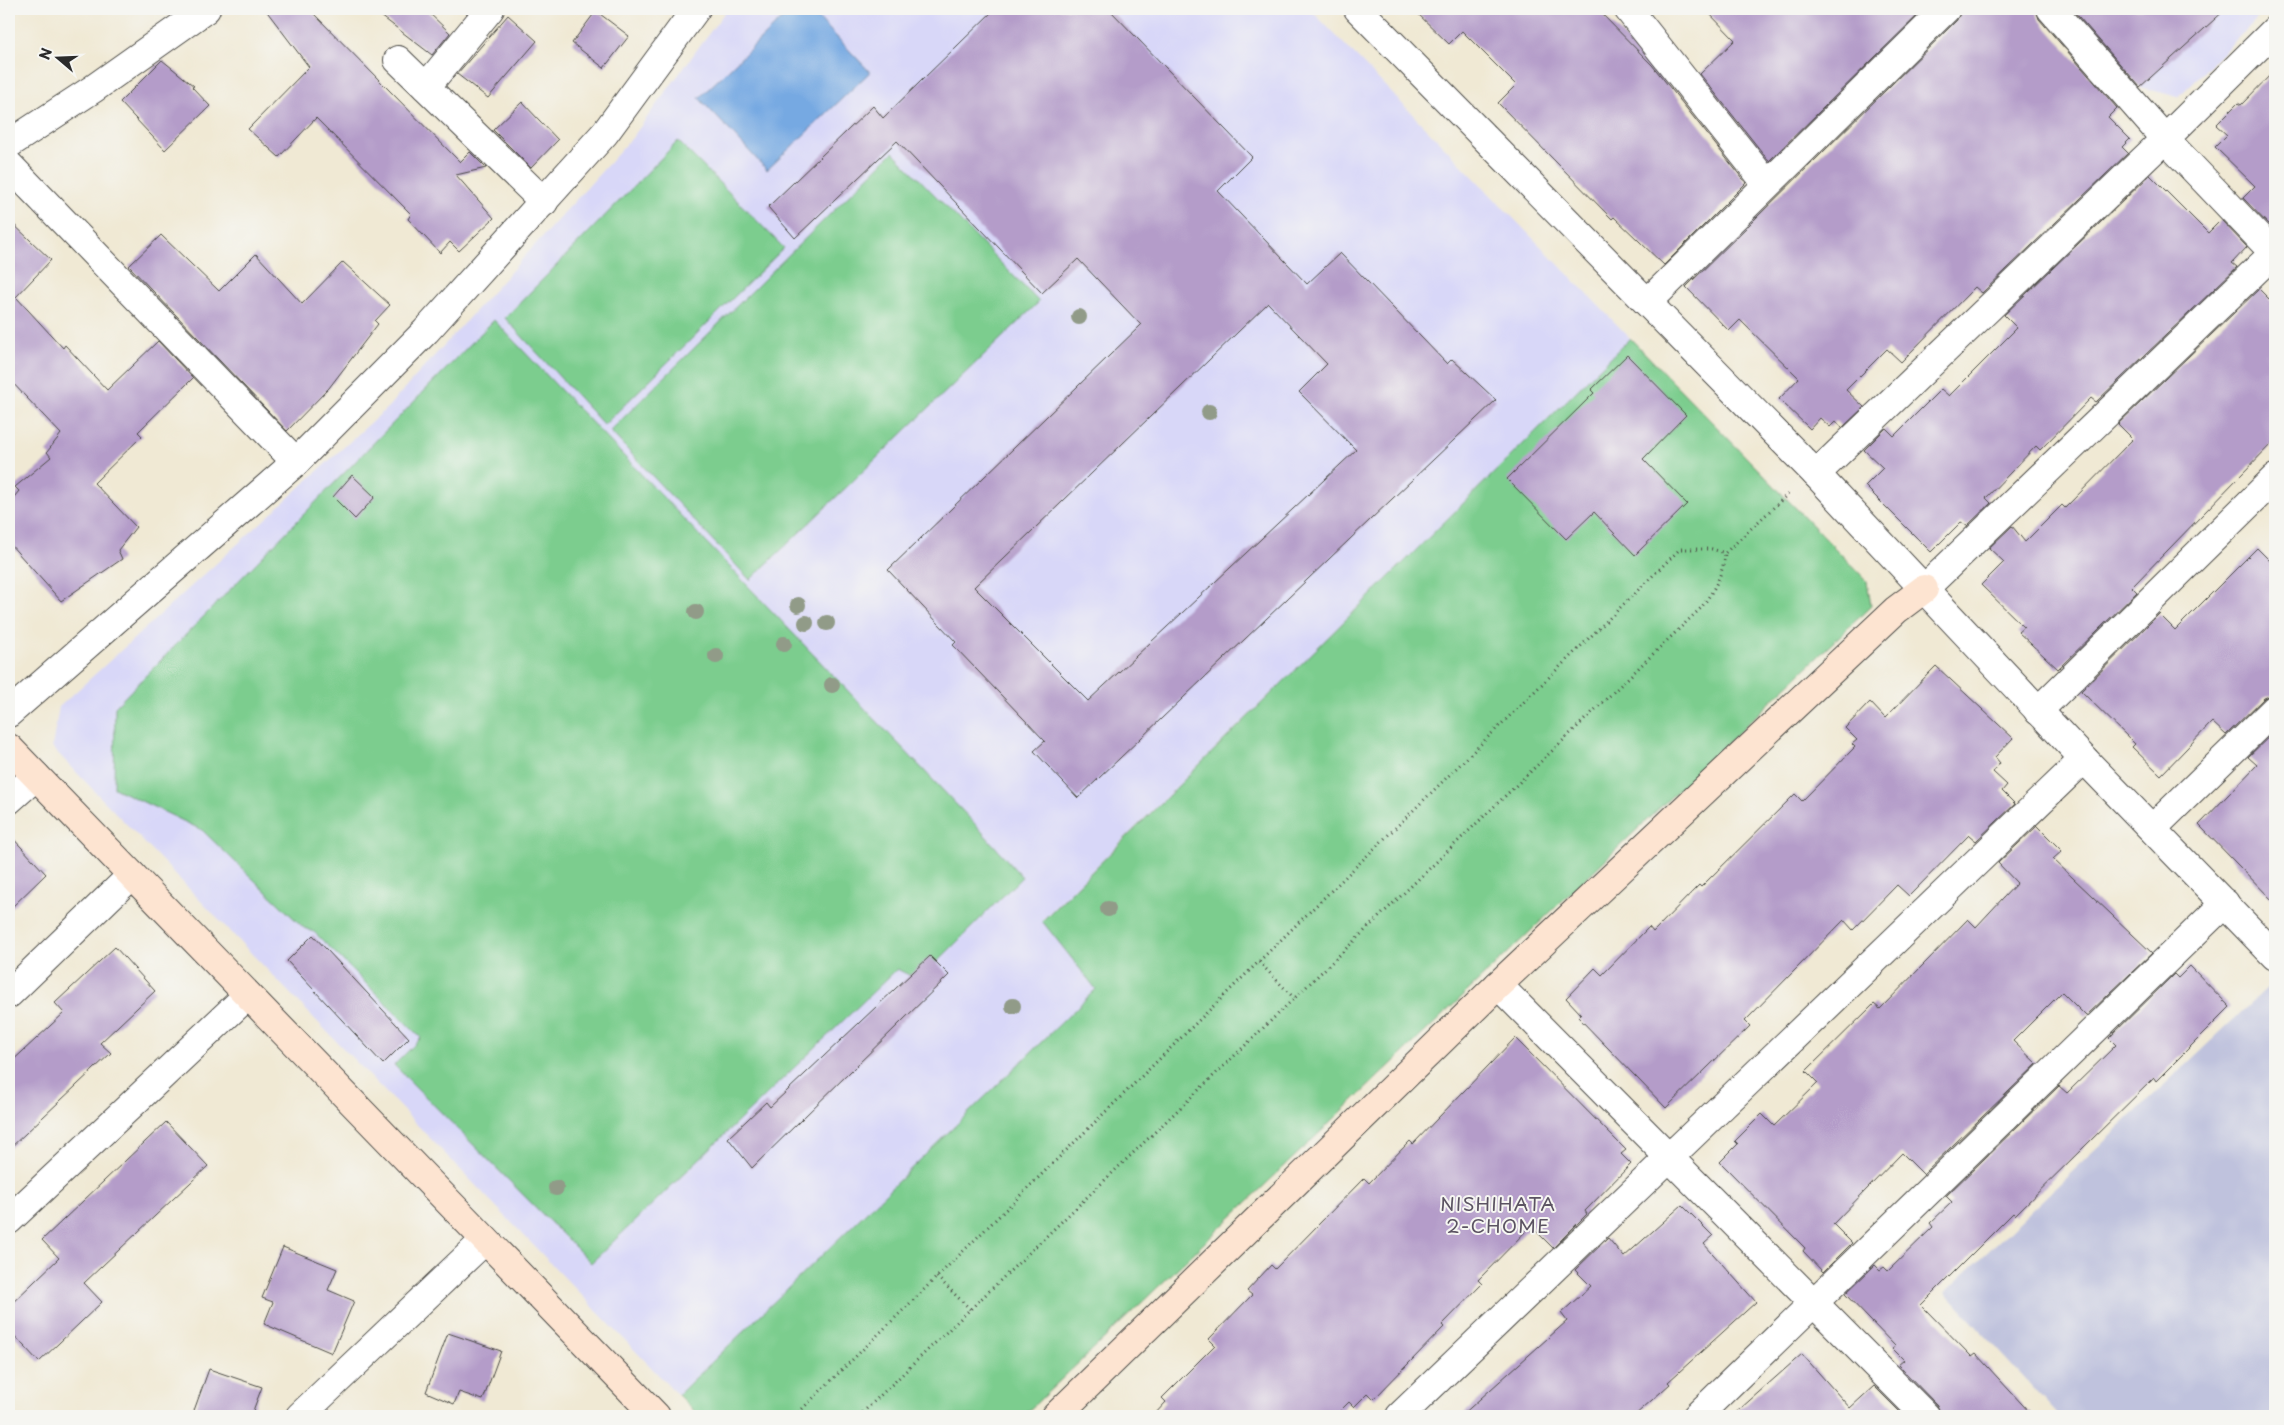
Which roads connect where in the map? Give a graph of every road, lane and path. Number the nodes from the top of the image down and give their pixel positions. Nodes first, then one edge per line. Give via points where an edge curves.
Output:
1 (206, 9) edge
2 (490, 9) edge
3 (696, 9) edge
4 (1358, 9) edge
5 (1946, 9) edge
6 (2051, 9) edge
7 (1635, 11) edge
8 (2275, 30) edge
9 (398, 60) dead end
10 (426, 87) junction
11 (2165, 140) junction
12 (9, 144) edge
13 (9, 164) edge
14 (1767, 184) junction
15 (544, 202) junction
16 (2275, 252) edge
17 (1648, 302) junction
18 (296, 462) junction
19 (1816, 474) junction
20 (2275, 478) edge
21 (1791, 491) dead end
22 (1725, 553) junction
23 (1924, 589) junction
24 (2275, 709) edge
25 (2038, 711) junction
26 (9, 712) edge
27 (9, 748) edge
28 (2084, 760) junction
29 (36, 776) junction
30 (9, 800) edge
31 (2153, 828) junction
32 (132, 875) junction
33 (2226, 903) junction
34 (2273, 950) edge
35 (1259, 962) junction
36 (1498, 985) junction
37 (9, 994) edge
38 (248, 995) junction
39 (1294, 998) junction
40 (1670, 1158) junction
41 (9, 1220) edge
42 (486, 1240) junction
43 (937, 1277) junction
44 (1815, 1304) junction
45 (970, 1309) junction
46 (300, 1416) edge
47 (656, 1416) edge
48 (794, 1416) edge
49 (859, 1416) edge
50 (1056, 1416) edge
51 (1400, 1416) edge
52 (1698, 1416) edge
53 (1926, 1416) edge

1 - 12 street
2 - 10 street
3 - 15 street via 606,133
4 - 17 street
5 - 14 street
6 - 11 street
7 - 14 street
8 - 11 street
9 - 10 street
10 - 15 street
11 - 16 street
11 - 19 street
13 - 18 street
14 - 17 street
15 - 18 street via 426,331
16 - 23 street
17 - 19 street
18 - 26 street
19 - 23 street
20 - 25 street
21 - 22 path
22 - 35 path via 1712,549 1680,549
22 - 39 path via 1717,586 1700,608
23 - 25 street
23 - 36 street via 1896,610
24 - 31 street
25 - 28 street
27 - 29 street
28 - 31 street
28 - 40 street
29 - 30 street
29 - 32 street
31 - 33 street
32 - 37 street
32 - 38 street
33 - 34 street
33 - 44 street
35 - 39 path
35 - 43 path
36 - 40 street
36 - 50 street
38 - 41 street
38 - 42 street
39 - 45 path
40 - 44 street
40 - 51 street
42 - 46 street
42 - 47 street
43 - 45 path
43 - 48 path
44 - 52 street
44 - 53 street
45 - 49 path

